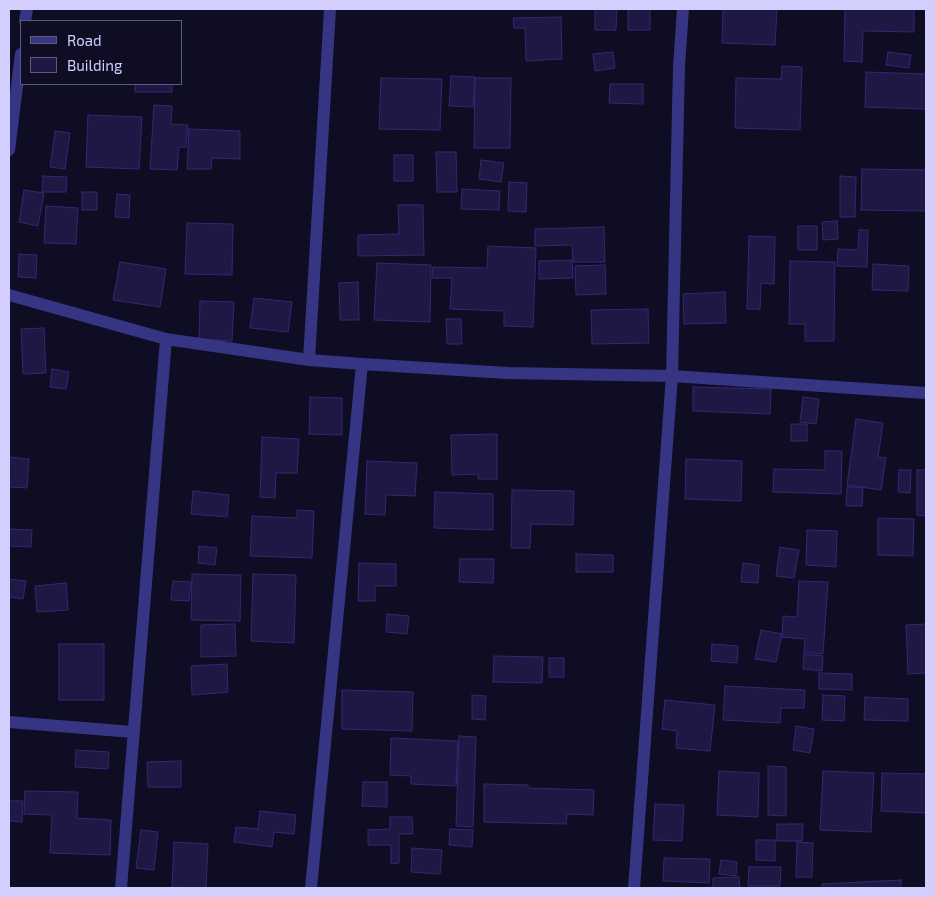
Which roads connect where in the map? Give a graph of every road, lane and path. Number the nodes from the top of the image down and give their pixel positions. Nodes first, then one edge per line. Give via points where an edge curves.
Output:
1 (330, 9) edge
2 (683, 9) edge
3 (20, 62) edge
4 (9, 150) edge
5 (9, 295) edge
6 (166, 339) junction
7 (309, 360) junction
8 (362, 364) junction
9 (672, 376) junction
10 (926, 393) edge
11 (9, 722) edge
12 (134, 732) junction
13 (121, 888) edge
14 (311, 888) edge
15 (634, 888) edge

1 - 7 street
2 - 9 street
3 - 4 street
5 - 6 street
6 - 7 street
6 - 12 street
7 - 8 street
8 - 9 street via 507,373
8 - 14 street
9 - 10 street
9 - 15 street
11 - 12 street
12 - 13 street

